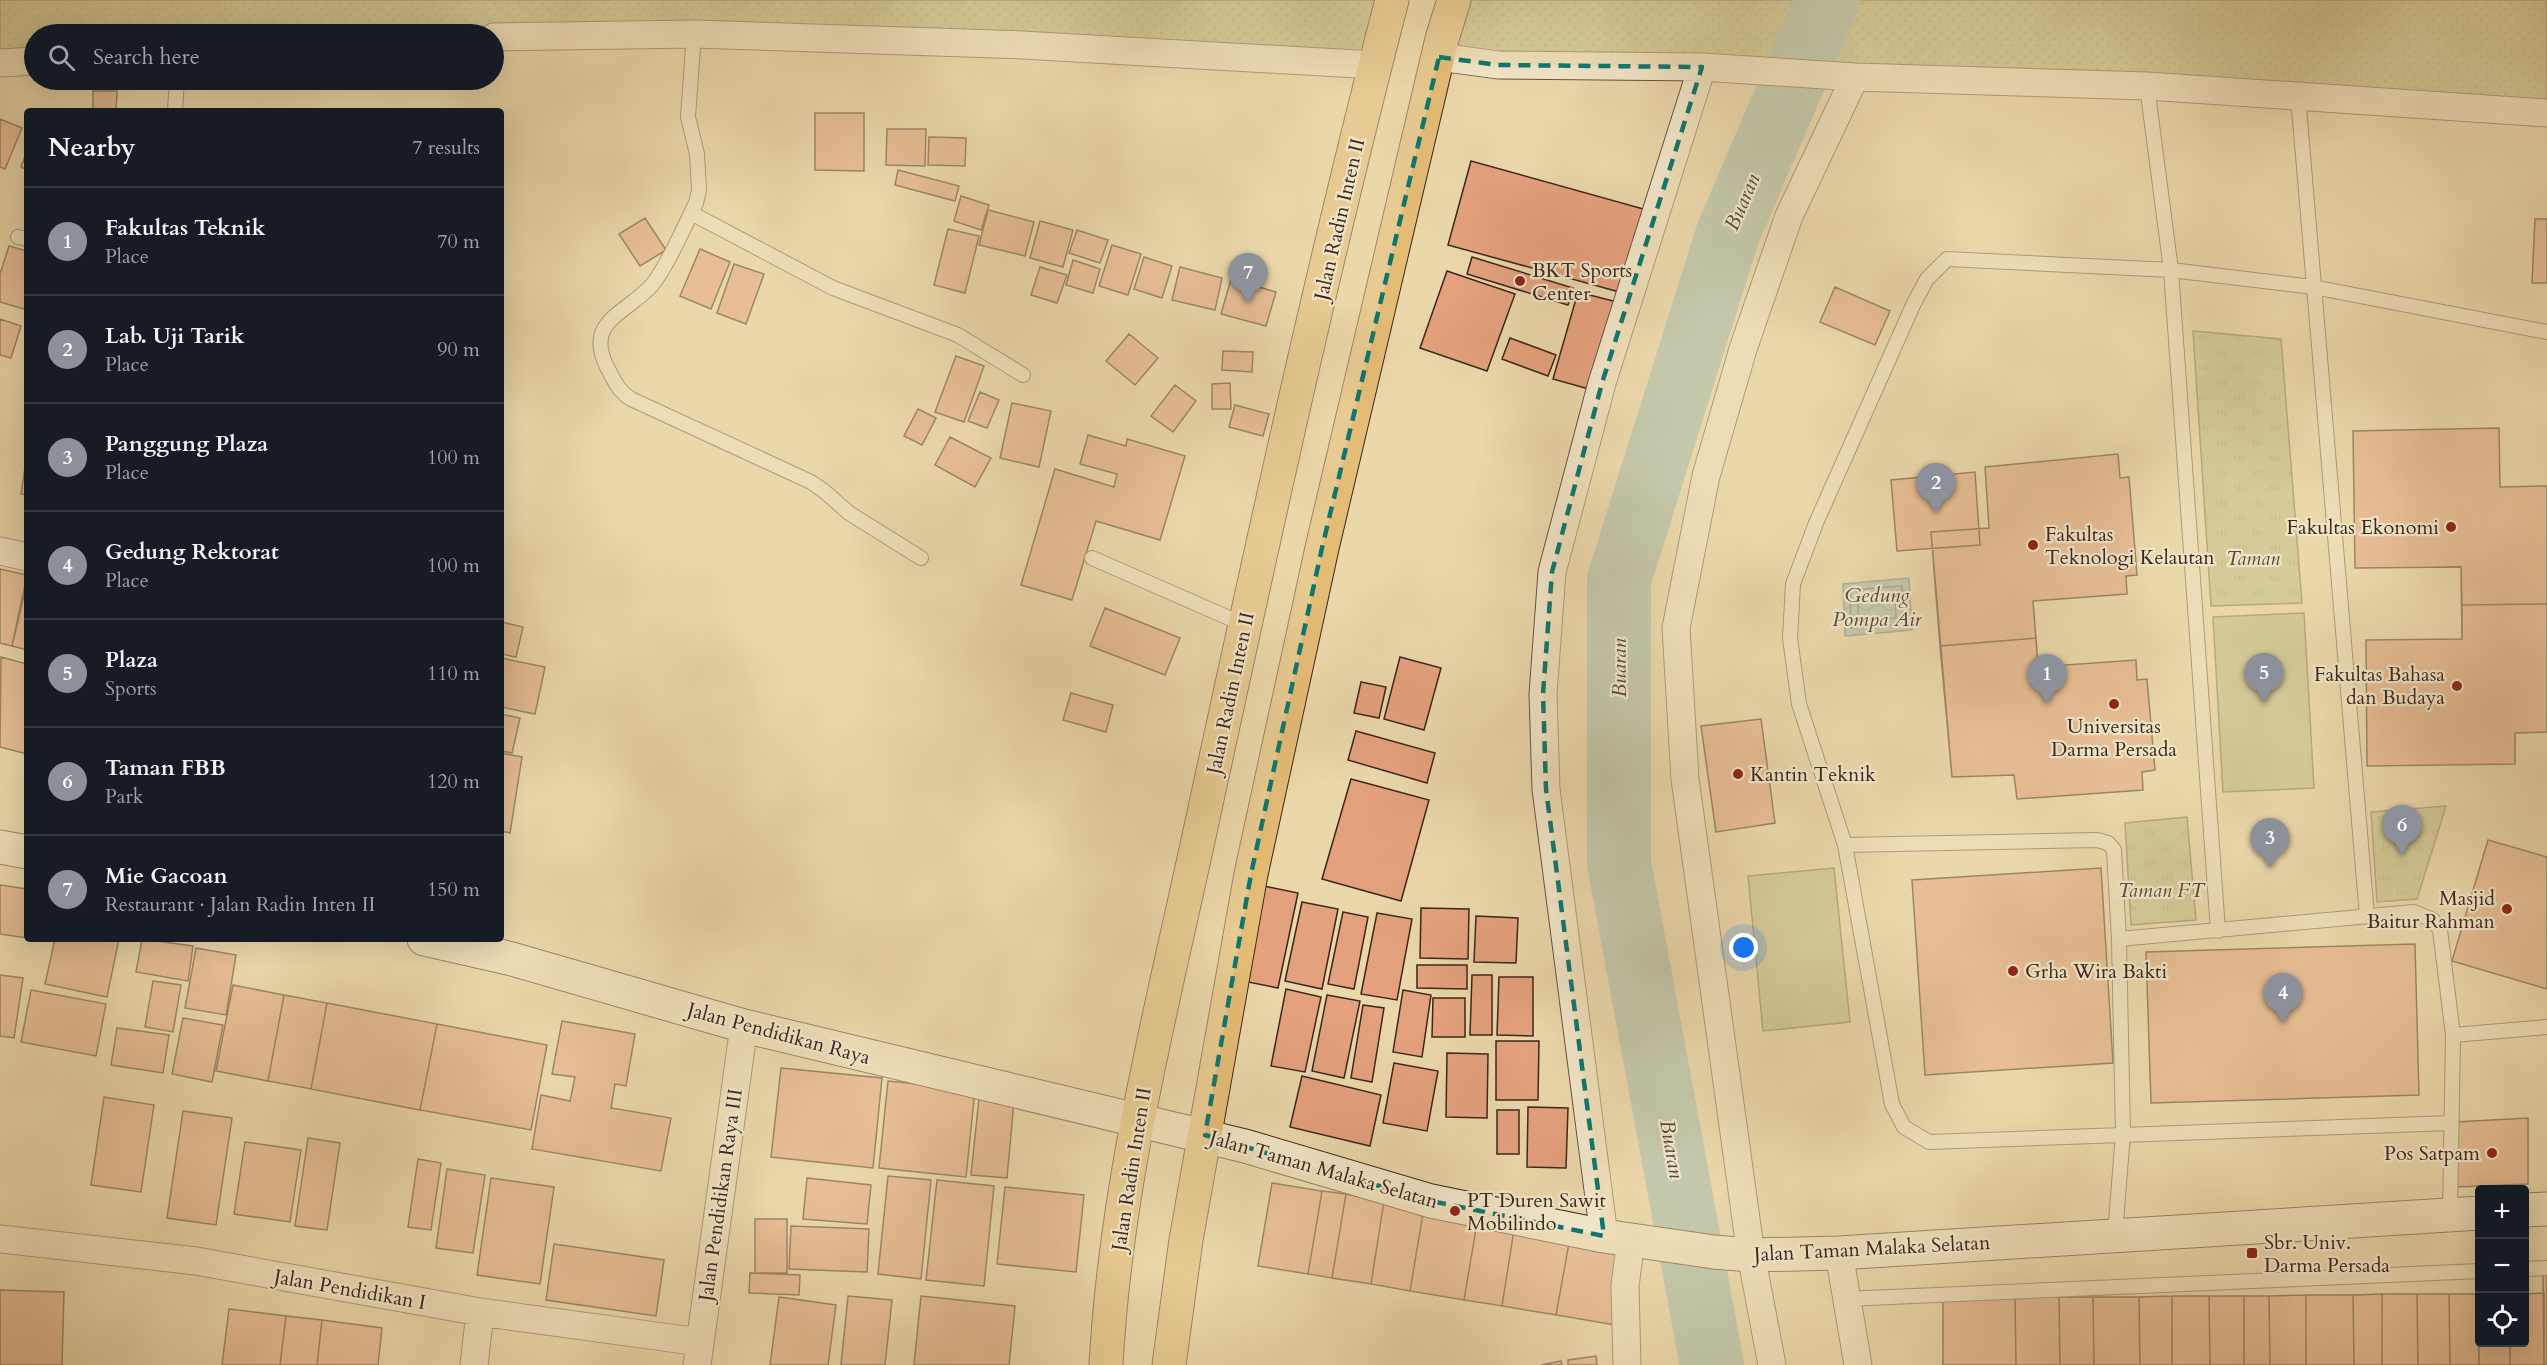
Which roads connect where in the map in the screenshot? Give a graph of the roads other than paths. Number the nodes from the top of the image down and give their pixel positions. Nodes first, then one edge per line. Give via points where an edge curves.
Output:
1 (1454, 0) edge
2 (1389, 13) edge
3 (694, 34) junction
4 (504, 37) edge
5 (1440, 48) junction
6 (24, 62) edge
7 (0, 63) edge
8 (1375, 65) junction
9 (1702, 67) junction
10 (1855, 77) junction
11 (2147, 86) junction
12 (176, 90) edge
13 (2298, 96) junction
14 (175, 108) edge
15 (2547, 113) edge
16 (691, 213) junction
17 (2171, 270) junction
18 (2313, 288) junction
19 (2547, 332) edge
20 (1023, 375) dead end
21 (0, 551) edge
22 (24, 556) edge
23 (921, 558) dead end
24 (1092, 558) dead end
25 (1245, 625) junction
26 (1845, 845) junction
27 (0, 847) edge
28 (24, 851) edge
29 (2367, 916) junction
30 (2218, 931) junction
31 (2119, 939) junction
32 (447, 942) edge
33 (744, 1026) junction
34 (2547, 1027) edge
35 (2453, 1035) junction
36 (1136, 1119) junction
37 (2451, 1123) junction
38 (2123, 1134) junction
39 (1205, 1136) junction
40 (2547, 1209) edge
41 (2529, 1210) edge
42 (2465, 1214) edge
43 (2115, 1234) junction
44 (0, 1239) edge
45 (1625, 1239) junction
46 (1839, 1253) junction
47 (1751, 1255) junction
48 (2547, 1268) edge
49 (2529, 1269) edge
50 (2475, 1271) edge
51 (1845, 1299) junction
52 (480, 1312) junction
53 (698, 1354) edge
54 (474, 1365) edge
55 (1106, 1365) edge
56 (1169, 1365) edge
57 (1627, 1365) edge
58 (1772, 1365) edge
59 (1858, 1365) edge

1 - 5 main road
2 - 8 main road, Jalan Radin Inten II
3 - 4 street
3 - 8 street via 1023,45
3 - 16 lane via 688,117 697,154 699,190
5 - 9 street via 1498,65
5 - 39 main road via 1322,548 1259,839
6 - 7 street
8 - 25 main road, Jalan Radin Inten II
9 - 10 street
9 - 45 street via 1602,384 1552,572 1543,694 1546,789
10 - 11 street
10 - 47 street via 1789,216 1743,349 1706,476 1676,628 1685,779
11 - 13 street
11 - 17 lane
12 - 14 lane
13 - 15 street
13 - 18 lane
16 - 20 lane via 833,288 958,335
16 - 23 lane via 653,283 599,336 599,347 621,392 811,482 849,513
17 - 18 lane
17 - 26 lane via 1947,259 1927,279 1816,523 1793,584 1790,638 1799,704
17 - 30 lane
18 - 19 lane
18 - 29 lane
21 - 22 street
24 - 25 lane
25 - 36 main road, Jalan Radin Inten II
26 - 31 lane via 2097,840 2108,843 2115,856
26 - 38 lane via 1892,1104 1904,1127 1929,1142
27 - 28 street
29 - 30 lane
29 - 35 lane via 2414,912 2433,920 2440,930
30 - 31 lane
31 - 38 lane
32 - 33 street, Jalan Pendidikan Raya
33 - 36 street, Jalan Pendidikan Raya
33 - 53 street, Jalan Pendidikan Raya III
34 - 35 lane
35 - 37 lane
36 - 39 street, Jalan Taman Malaka Selatan
36 - 55 main road, Jalan Radin Inten II via 1109,1309
37 - 38 lane
37 - 42 lane
38 - 43 lane
39 - 45 street, Jalan Taman Malaka Selatan via 1431,1202
39 - 56 main road
40 - 41 street
42 - 43 street, Jalan Taman Malaka Selatan
43 - 46 street, Jalan Taman Malaka Selatan
44 - 52 street, Jalan Pendidikan I via 196,1261
45 - 47 street, Jalan Taman Malaka Selatan
45 - 57 street
46 - 47 street, Jalan Taman Malaka Selatan
46 - 51 street
47 - 58 street
48 - 49 lane
50 - 51 lane
51 - 59 street
52 - 53 street, Jalan Pendidikan I
52 - 54 street

